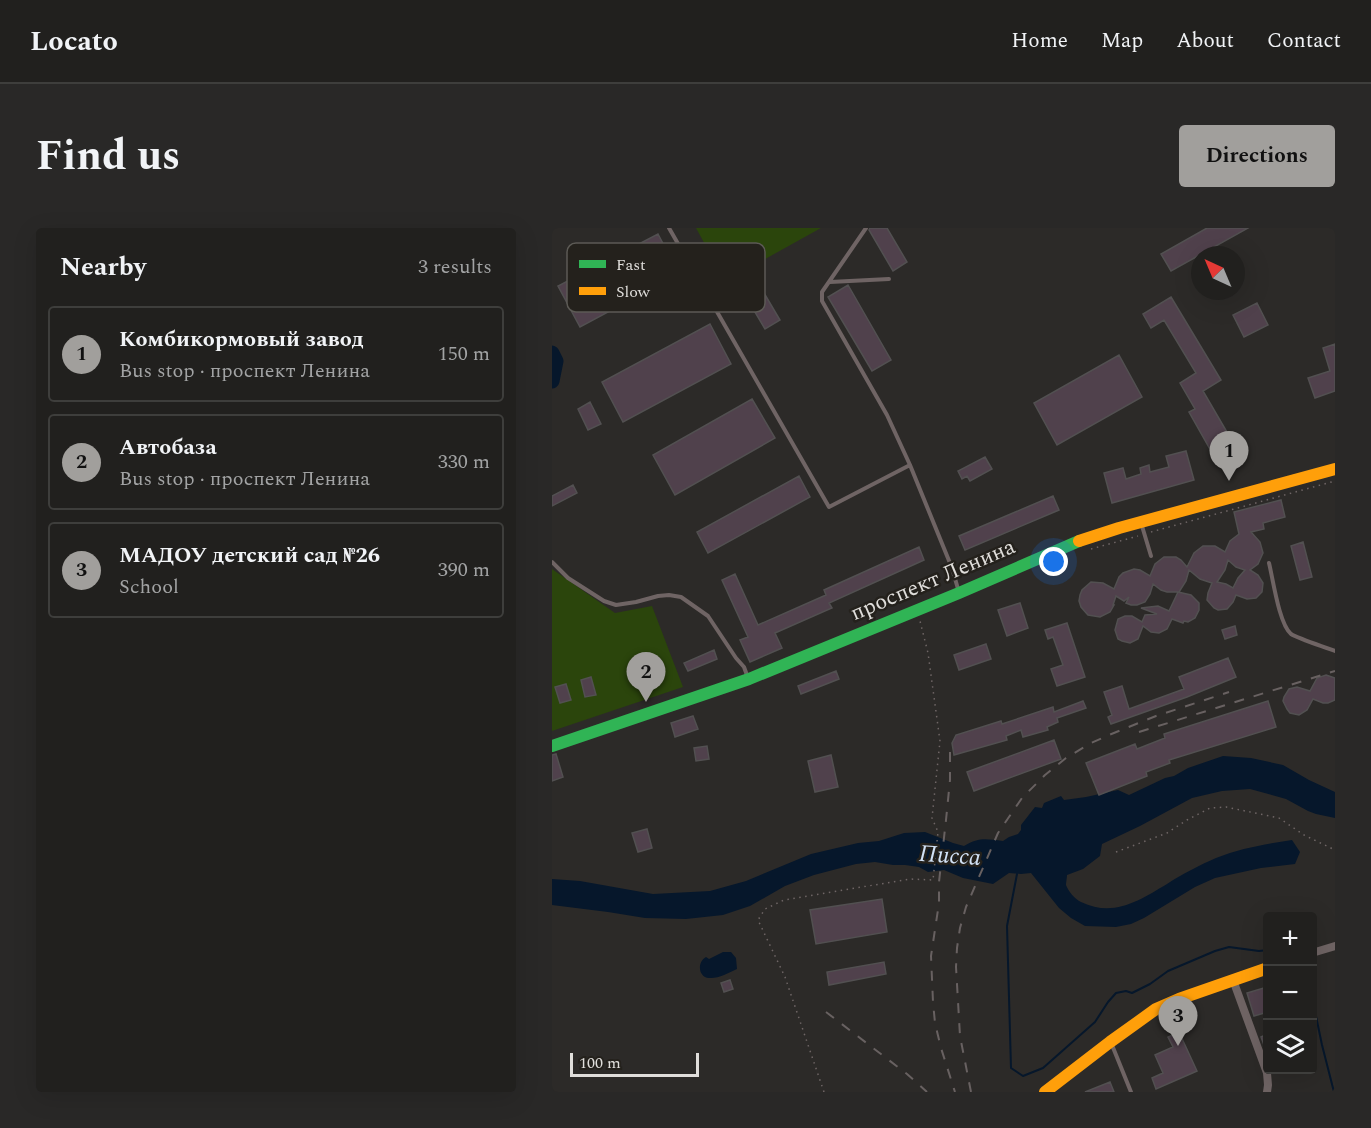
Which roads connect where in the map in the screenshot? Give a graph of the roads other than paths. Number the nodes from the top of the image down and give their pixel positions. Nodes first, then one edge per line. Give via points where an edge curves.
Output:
1 (669, 228) edge
2 (866, 228) edge
3 (678, 243) edge
4 (889, 279) dead end
5 (829, 282) junction
6 (717, 312) edge
7 (910, 465) junction
8 (1335, 469) edge
9 (1142, 528) junction
10 (1151, 556) dead end
11 (552, 562) edge
12 (1269, 563) dead end
13 (958, 593) junction
14 (1335, 651) edge
15 (748, 679) junction
16 (552, 746) edge
17 (1335, 946) edge
18 (1317, 951) edge
19 (1263, 970) edge
20 (1233, 980) junction
21 (1110, 1042) junction
22 (1045, 1092) edge
23 (1131, 1092) edge
24 (1267, 1092) edge

1 - 3 lane
2 - 5 lane
4 - 5 lane
5 - 7 lane via 822,292 822,301 887,415
6 - 7 lane via 829,507
7 - 13 lane via 952,568
8 - 9 main road, проспект Ленина
9 - 10 lane
9 - 13 main road, проспект Ленина via 1075,542
11 - 15 lane via 568,578 616,605 658,596 681,597 708,616 744,667
12 - 14 lane via 1287,629 1292,635
13 - 15 main road, проспект Ленина
15 - 16 main road, проспект Ленина
17 - 18 street
19 - 20 main road
20 - 21 main road via 1156,1009
20 - 24 street via 1267,1073
21 - 22 main road
21 - 23 lane

